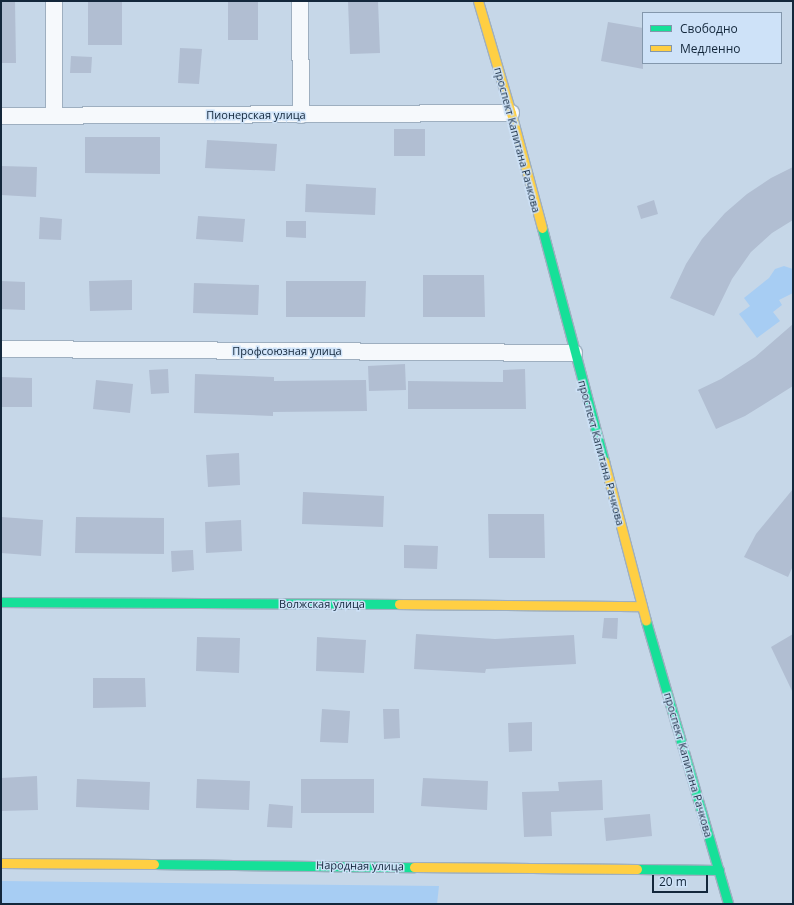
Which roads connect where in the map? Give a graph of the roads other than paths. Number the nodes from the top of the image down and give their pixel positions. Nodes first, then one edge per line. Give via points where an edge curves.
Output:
1 (54, 1) edge
2 (300, 1) edge
3 (478, 1) edge
4 (511, 113) junction
5 (301, 115) junction
6 (1, 116) edge
7 (54, 116) junction
8 (1, 349) edge
9 (574, 353) junction
10 (1, 602) edge
11 (642, 606) junction
12 (1, 863) edge
13 (718, 870) junction
14 (728, 904) edge

1 - 7 street
2 - 5 street
3 - 4 street, проспект Капитана Рачкова
4 - 5 street, Пионерская улица
4 - 9 street, проспект Капитана Рачкова
5 - 7 street, Пионерская улица
6 - 7 street, Пионерская улица
8 - 9 street, Профсоюзная улица
9 - 11 street, проспект Капитана Рачкова
10 - 11 street, Волжская улица
11 - 13 street, проспект Капитана Рачкова
12 - 13 street, Народная улица
13 - 14 street, проспект Капитана Рачкова

